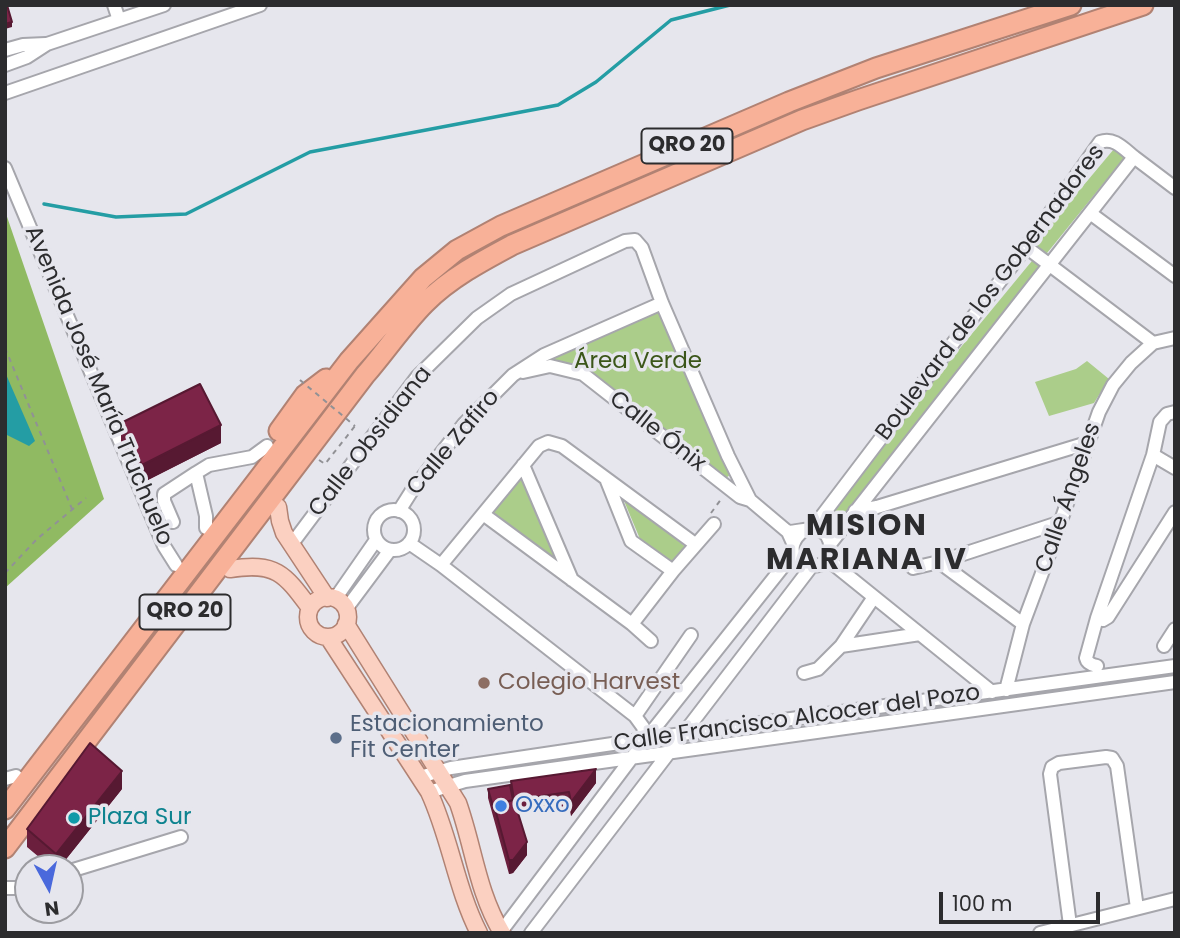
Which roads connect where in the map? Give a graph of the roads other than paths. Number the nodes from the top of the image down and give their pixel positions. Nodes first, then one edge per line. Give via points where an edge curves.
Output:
1 (114, 5) edge
2 (164, 5) edge
3 (260, 5) edge
4 (1071, 5) edge
5 (1143, 5) edge
6 (119, 20) junction
7 (47, 44) junction
8 (5, 50) edge
9 (5, 65) edge
10 (5, 93) edge
11 (1134, 157) junction
12 (5, 168) edge
13 (1175, 188) edge
14 (1090, 213) junction
15 (1026, 247) junction
16 (1049, 265) junction
17 (1175, 276) edge
18 (662, 303) junction
19 (1175, 338) edge
20 (1153, 343) junction
21 (349, 361) junction
22 (365, 375) junction
23 (513, 375) junction
24 (1175, 412) edge
25 (1087, 443) junction
26 (268, 446) junction
27 (1153, 455) junction
28 (523, 465) junction
29 (1175, 468) edge
30 (196, 473) junction
31 (738, 475) junction
32 (606, 479) junction
33 (726, 486) junction
34 (750, 500) junction
35 (278, 508) junction
36 (855, 511) junction
37 (400, 512) junction
38 (1175, 512) edge
39 (483, 514) junction
40 (173, 522) dead end
41 (1061, 522) junction
42 (714, 524) road end
43 (206, 528) junction
44 (808, 530) junction
45 (376, 540) junction
46 (409, 543) junction
47 (791, 543) junction
48 (291, 544) junction
49 (695, 544) junction
50 (830, 544) junction
51 (390, 550) junction
52 (827, 559) junction
53 (939, 562) junction
54 (176, 565) junction
55 (441, 565) junction
56 (811, 567) junction
57 (913, 568) dead end
58 (230, 569) junction
59 (673, 571) junction
60 (572, 580) junction
61 (874, 597) junction
62 (310, 608) junction
63 (338, 608) junction
64 (1097, 618) junction
65 (632, 624) junction
66 (1023, 624) junction
67 (1175, 629) edge
68 (920, 634) junction
69 (691, 635) dead end
70 (328, 637) junction
71 (651, 641) dead end
72 (841, 646) junction
73 (1164, 646) dead end
74 (1097, 666) dead end
75 (1175, 666) edge
76 (804, 673) dead end
77 (1175, 682) edge
78 (1006, 690) junction
79 (992, 692) junction
80 (635, 716) junction
81 (683, 734) junction
82 (646, 739) junction
83 (669, 753) junction
84 (631, 758) junction
85 (420, 777) junction
86 (11, 778) edge
87 (443, 778) junction
88 (429, 792) junction
89 (5, 800) edge
90 (5, 809) edge
91 (181, 837) dead end
92 (5, 848) edge
93 (5, 859) edge
94 (84, 867) edge
95 (1175, 899) edge
96 (1138, 908) junction
97 (1070, 925) junction
98 (501, 932) edge
99 (479, 933) edge
100 (531, 933) edge
101 (1040, 933) edge

1 - 6 street
2 - 6 street
3 - 10 street
4 - 21 highway, QRO 20 via 826,87 501,226 457,250 423,278
5 - 22 highway, QRO 20 via 802,120 512,245 448,283 425,303
6 - 7 street
7 - 8 street
7 - 9 street
11 - 13 street
11 - 14 street, Boulevard de los Gobernadores
11 - 15 street, Boulevard de los Gobernadores via 1114,141 1100,142
12 - 54 street, Avenida José María Truchuelo via 164,546
14 - 16 street, Boulevard de los Gobernadores
14 - 17 street
15 - 16 street
15 - 44 street, Boulevard de los Gobernadores
16 - 20 street
16 - 36 street, Boulevard de los Gobernadores
18 - 23 street, Calle Zafiro via 544,355
18 - 31 street
18 - 48 street, Calle Obsidiana via 635,240 511,294 477,318 417,377
19 - 20 street
20 - 25 street, Calle Ángeles via 1113,385
21 - 26 highway via 305,395
21 - 90 highway, QRO 20
22 - 35 highway via 331,435
22 - 92 highway, QRO 20
23 - 33 street, Calle Ónix via 550,366 583,374
23 - 37 street, Calle Zafiro via 464,424
24 - 27 street via 1160,422
25 - 36 street
25 - 41 street, Calle Ángeles
26 - 30 street via 252,457 209,465
26 - 43 highway
27 - 29 street
27 - 64 street
28 - 32 street via 548,442 562,446
28 - 39 street
28 - 60 street
30 - 40 street via 164,494
30 - 43 street
31 - 33 street
31 - 34 street
32 - 49 street
32 - 59 street via 631,541
33 - 34 street, Calle Ónix
34 - 47 street, Calle Ónix
35 - 48 main road
35 - 58 highway
36 - 50 street, Boulevard de los Gobernadores
37 - 45 street via 386,512 377,521
37 - 46 street via 413,525
38 - 64 street via 1108,617
39 - 55 street
39 - 60 street
41 - 53 street
41 - 66 street, Calle Ángeles
42 - 49 street
43 - 54 highway
44 - 47 street
44 - 50 street via 824,533
45 - 51 street
45 - 63 street
46 - 51 street
46 - 55 street
47 - 56 street via 800,563
47 - 82 street
48 - 63 main road
49 - 59 street
50 - 52 street
51 - 63 street
52 - 56 street
52 - 61 street
53 - 57 street
53 - 66 street
54 - 86 highway
55 - 80 street
56 - 81 street
58 - 62 main road via 256,566 275,571
58 - 93 highway
59 - 65 street
60 - 65 street
61 - 68 street
61 - 72 street
62 - 63 main road via 317,601
62 - 70 main road via 311,628
63 - 70 main road via 339,634
63 - 87 main road
64 - 74 street via 1086,658
65 - 71 street
66 - 78 street, Calle Ángeles
67 - 73 street
68 - 72 street
68 - 79 street
69 - 80 street
70 - 85 main road
72 - 76 street via 818,669
75 - 78 street, Calle Francisco Alcocer del Pozo
77 - 83 street, Calle Francisco Alcocer del Pozo
78 - 79 street, Calle Francisco Alcocer del Pozo
79 - 81 street, Calle Francisco Alcocer del Pozo
80 - 82 street
81 - 82 street, Calle Francisco Alcocer del Pozo
81 - 83 street
82 - 84 street
82 - 87 street, Calle Francisco Alcocer del Pozo
83 - 84 street, Calle Francisco Alcocer del Pozo
83 - 100 street
84 - 87 street, Calle Francisco Alcocer del Pozo via 465,781
84 - 98 street
85 - 87 street, Calle Francisco Alcocer del Pozo
85 - 88 main road
86 - 89 highway
87 - 88 street, Calle Francisco Alcocer del Pozo
87 - 98 main road via 458,803 487,905
88 - 99 main road via 465,904
91 - 94 street
95 - 96 street
96 - 97 street
96 - 97 street via 1117,766 1106,757 1059,763 1050,774
97 - 101 street

